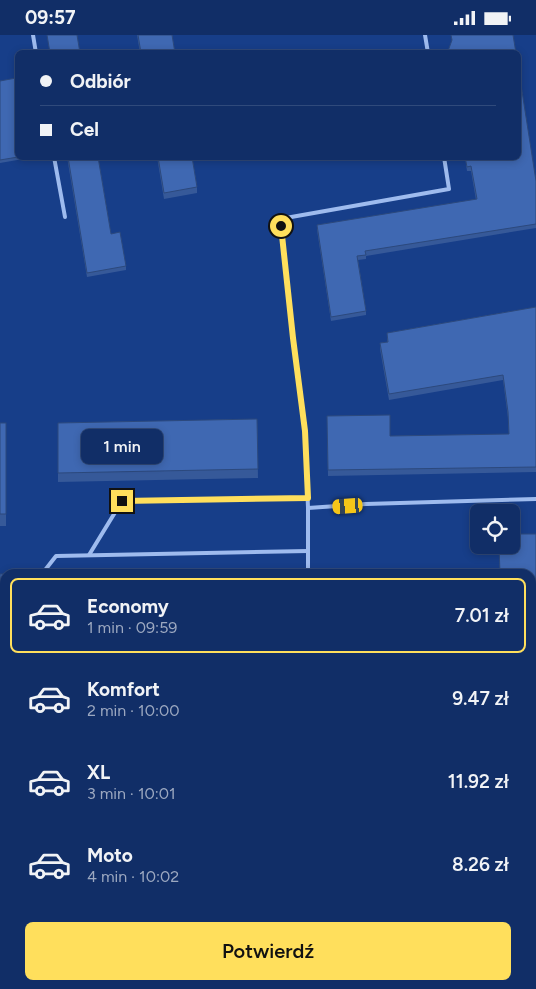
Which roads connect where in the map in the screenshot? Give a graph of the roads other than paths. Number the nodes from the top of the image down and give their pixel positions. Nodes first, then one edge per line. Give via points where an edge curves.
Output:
1 (33, 35) edge
2 (425, 35) edge
3 (36, 50) edge
4 (428, 50) edge
5 (55, 160) edge
6 (444, 160) edge
7 (65, 217) dead end
8 (308, 498) junction
9 (536, 499) edge
10 (308, 508) junction
11 (308, 551) junction
12 (88, 555) junction
13 (46, 569) edge
14 (308, 569) edge

1 - 3 lane
2 - 4 lane
5 - 7 lane
6 - 8 lane via 449,189 280,219 305,431
8 - 10 lane
8 - 12 lane via 122,501
9 - 10 lane
10 - 11 lane
11 - 12 lane
11 - 14 lane
12 - 13 lane via 56,556

